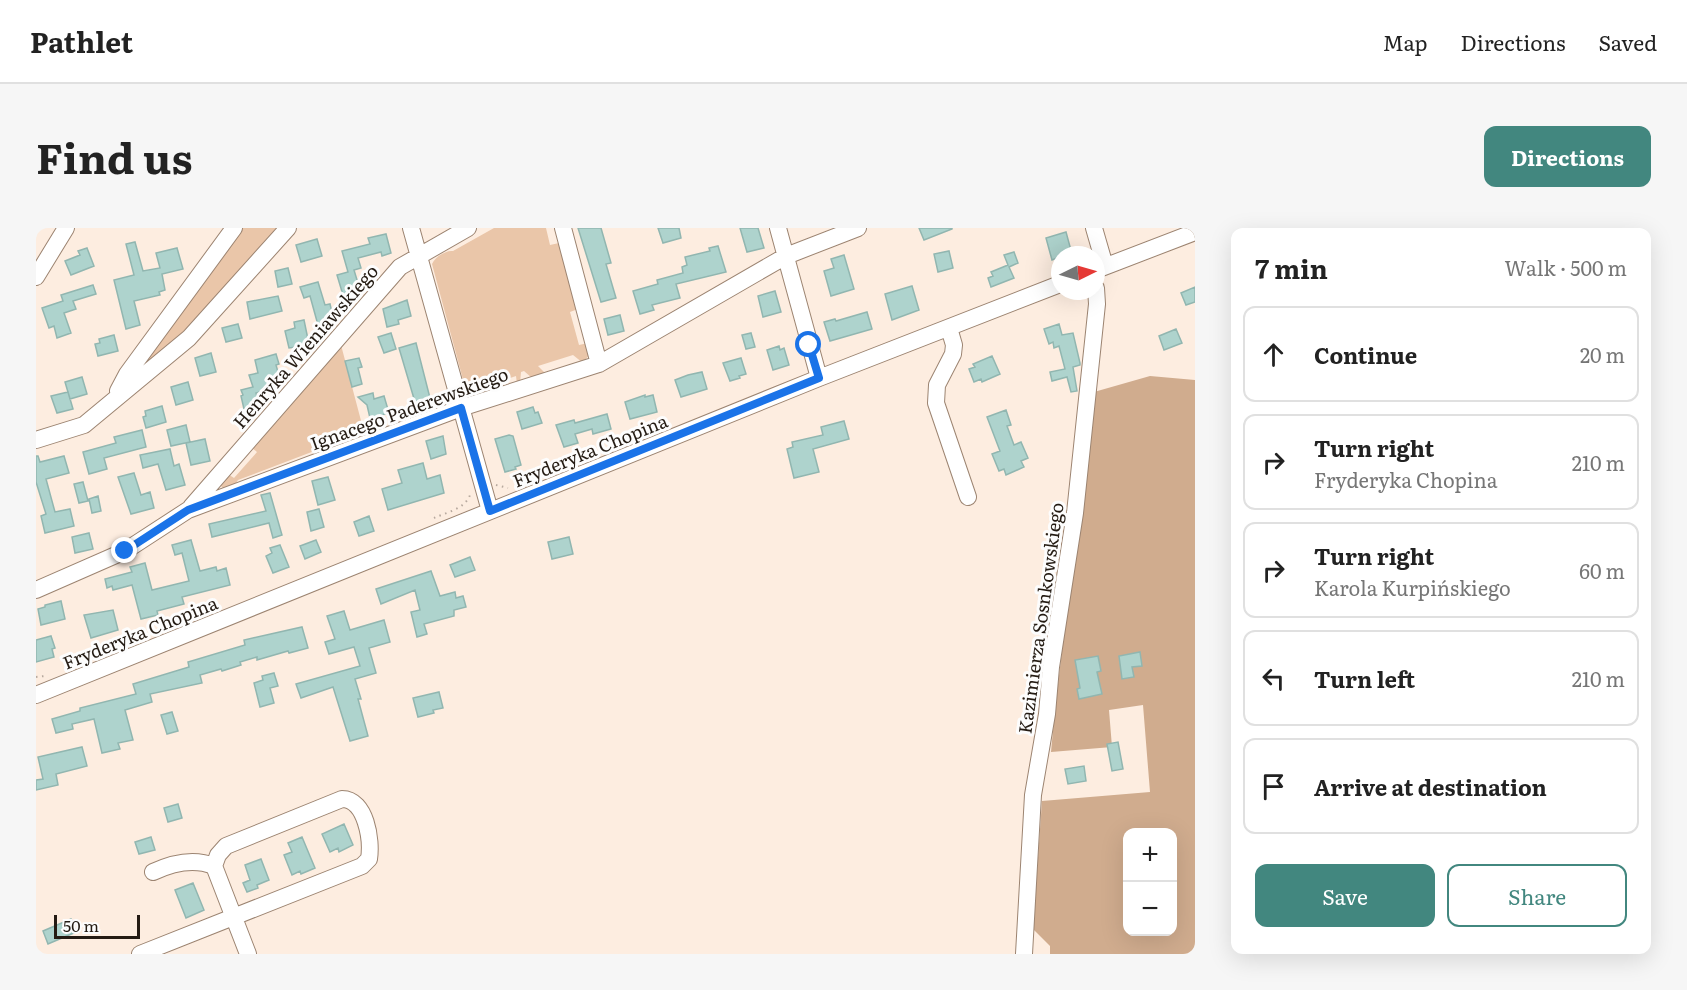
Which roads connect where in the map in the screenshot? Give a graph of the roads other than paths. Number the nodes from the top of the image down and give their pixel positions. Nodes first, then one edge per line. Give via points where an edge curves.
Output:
1 (66, 228) edge
2 (234, 228) edge
3 (288, 228) edge
4 (411, 228) edge
5 (468, 228) edge
6 (563, 228) edge
7 (778, 228) edge
8 (858, 228) edge
9 (1094, 228) edge
10 (1195, 232) edge
11 (1097, 246) edge
12 (418, 256) junction
13 (786, 256) junction
14 (1105, 266) edge
15 (36, 277) edge
16 (1051, 288) edge
17 (1097, 300) edge
18 (949, 328) junction
19 (599, 364) junction
20 (819, 378) junction
21 (113, 400) junction
22 (461, 408) junction
23 (36, 440) edge
24 (968, 497) dead end
25 (188, 510) junction
26 (490, 511) junction
27 (36, 590) edge
28 (36, 695) edge
29 (214, 866) junction
30 (153, 872) dead end
31 (233, 916) junction
32 (140, 954) edge
33 (248, 954) edge
34 (1024, 954) edge

1 - 15 street
2 - 21 street via 127,374
3 - 21 street via 189,338
4 - 12 street
5 - 12 street, Henryka Wieniawskiego
6 - 19 street
7 - 13 street
8 - 13 street, Ignacego Paderewskiego
9 - 11 street
10 - 14 street
12 - 22 street
12 - 25 street, Henryka Wieniawskiego via 400,267
13 - 19 street, Ignacego Paderewskiego
13 - 20 street
16 - 18 street, Fryderyka Chopina
17 - 34 street, Kazimierza Sosnkowskiego via 1075,513 1033,795
18 - 20 street, Fryderyka Chopina
18 - 24 street via 954,345 937,385 936,403
19 - 22 street, Ignacego Paderewskiego
20 - 26 street, Fryderyka Chopina
21 - 23 street via 84,425
22 - 25 street, Ignacego Paderewskiego
22 - 26 street
25 - 27 street, Ignacego Paderewskiego via 125,551
26 - 28 street, Fryderyka Chopina
29 - 30 street via 192,861
29 - 31 street
29 - 31 street via 226,846 342,799 358,806 370,836 369,859 362,866
31 - 32 street
31 - 33 street

